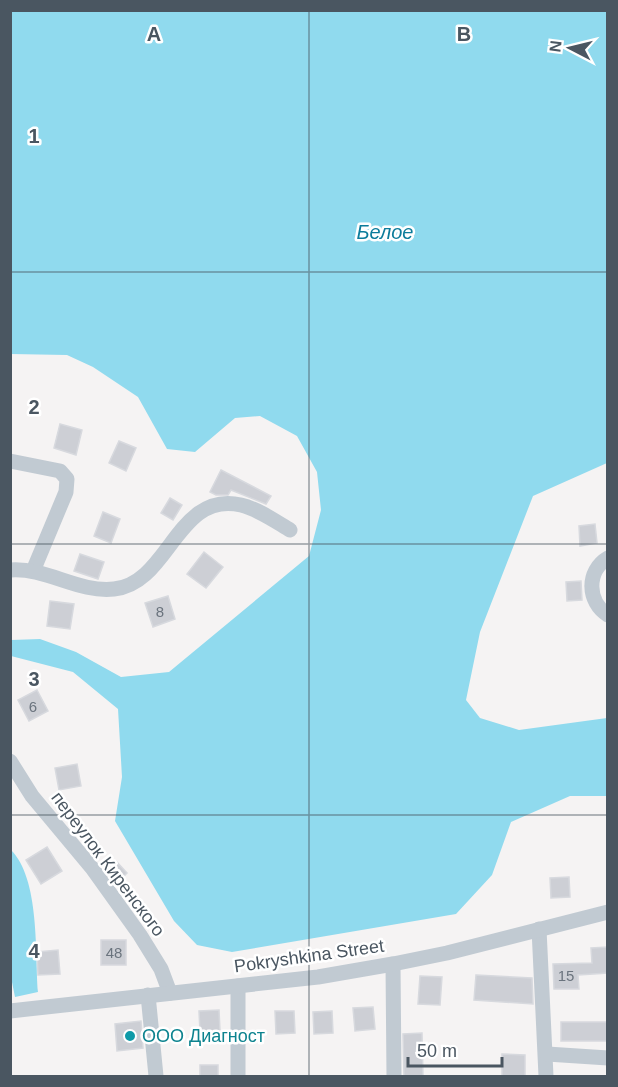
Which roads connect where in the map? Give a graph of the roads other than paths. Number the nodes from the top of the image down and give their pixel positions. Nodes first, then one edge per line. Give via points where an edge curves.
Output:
1 (10, 461) edge
2 (290, 530) dead end
3 (608, 558) edge
4 (10, 570) edge
5 (33, 571) junction
6 (608, 615) edge
7 (10, 761) edge
8 (608, 912) edge
9 (539, 929) junction
10 (393, 964) junction
11 (238, 986) junction
12 (170, 993) junction
13 (148, 995) junction
14 (10, 1011) edge
15 (547, 1054) junction
16 (608, 1058) edge
17 (156, 1077) edge
18 (238, 1077) edge
19 (394, 1077) edge
20 (546, 1077) edge

1 - 5 street via 60,471 67,479 66,492
2 - 5 street via 242,505 211,506 192,518 146,573 129,585 99,588
3 - 6 street via 598,564 592,591 596,607
4 - 5 street
7 - 12 street, переулок Киренского via 32,796 92,868 140,935 161,969
8 - 9 street, Pokryshkina Street
9 - 10 street, Pokryshkina Street
9 - 15 street
10 - 11 street, Pokryshkina Street
10 - 19 street
11 - 12 street, Pokryshkina Street
11 - 18 street
12 - 13 street, Pokryshkina Street
13 - 14 street, Pokryshkina Street
13 - 17 street
15 - 16 street
15 - 20 street

